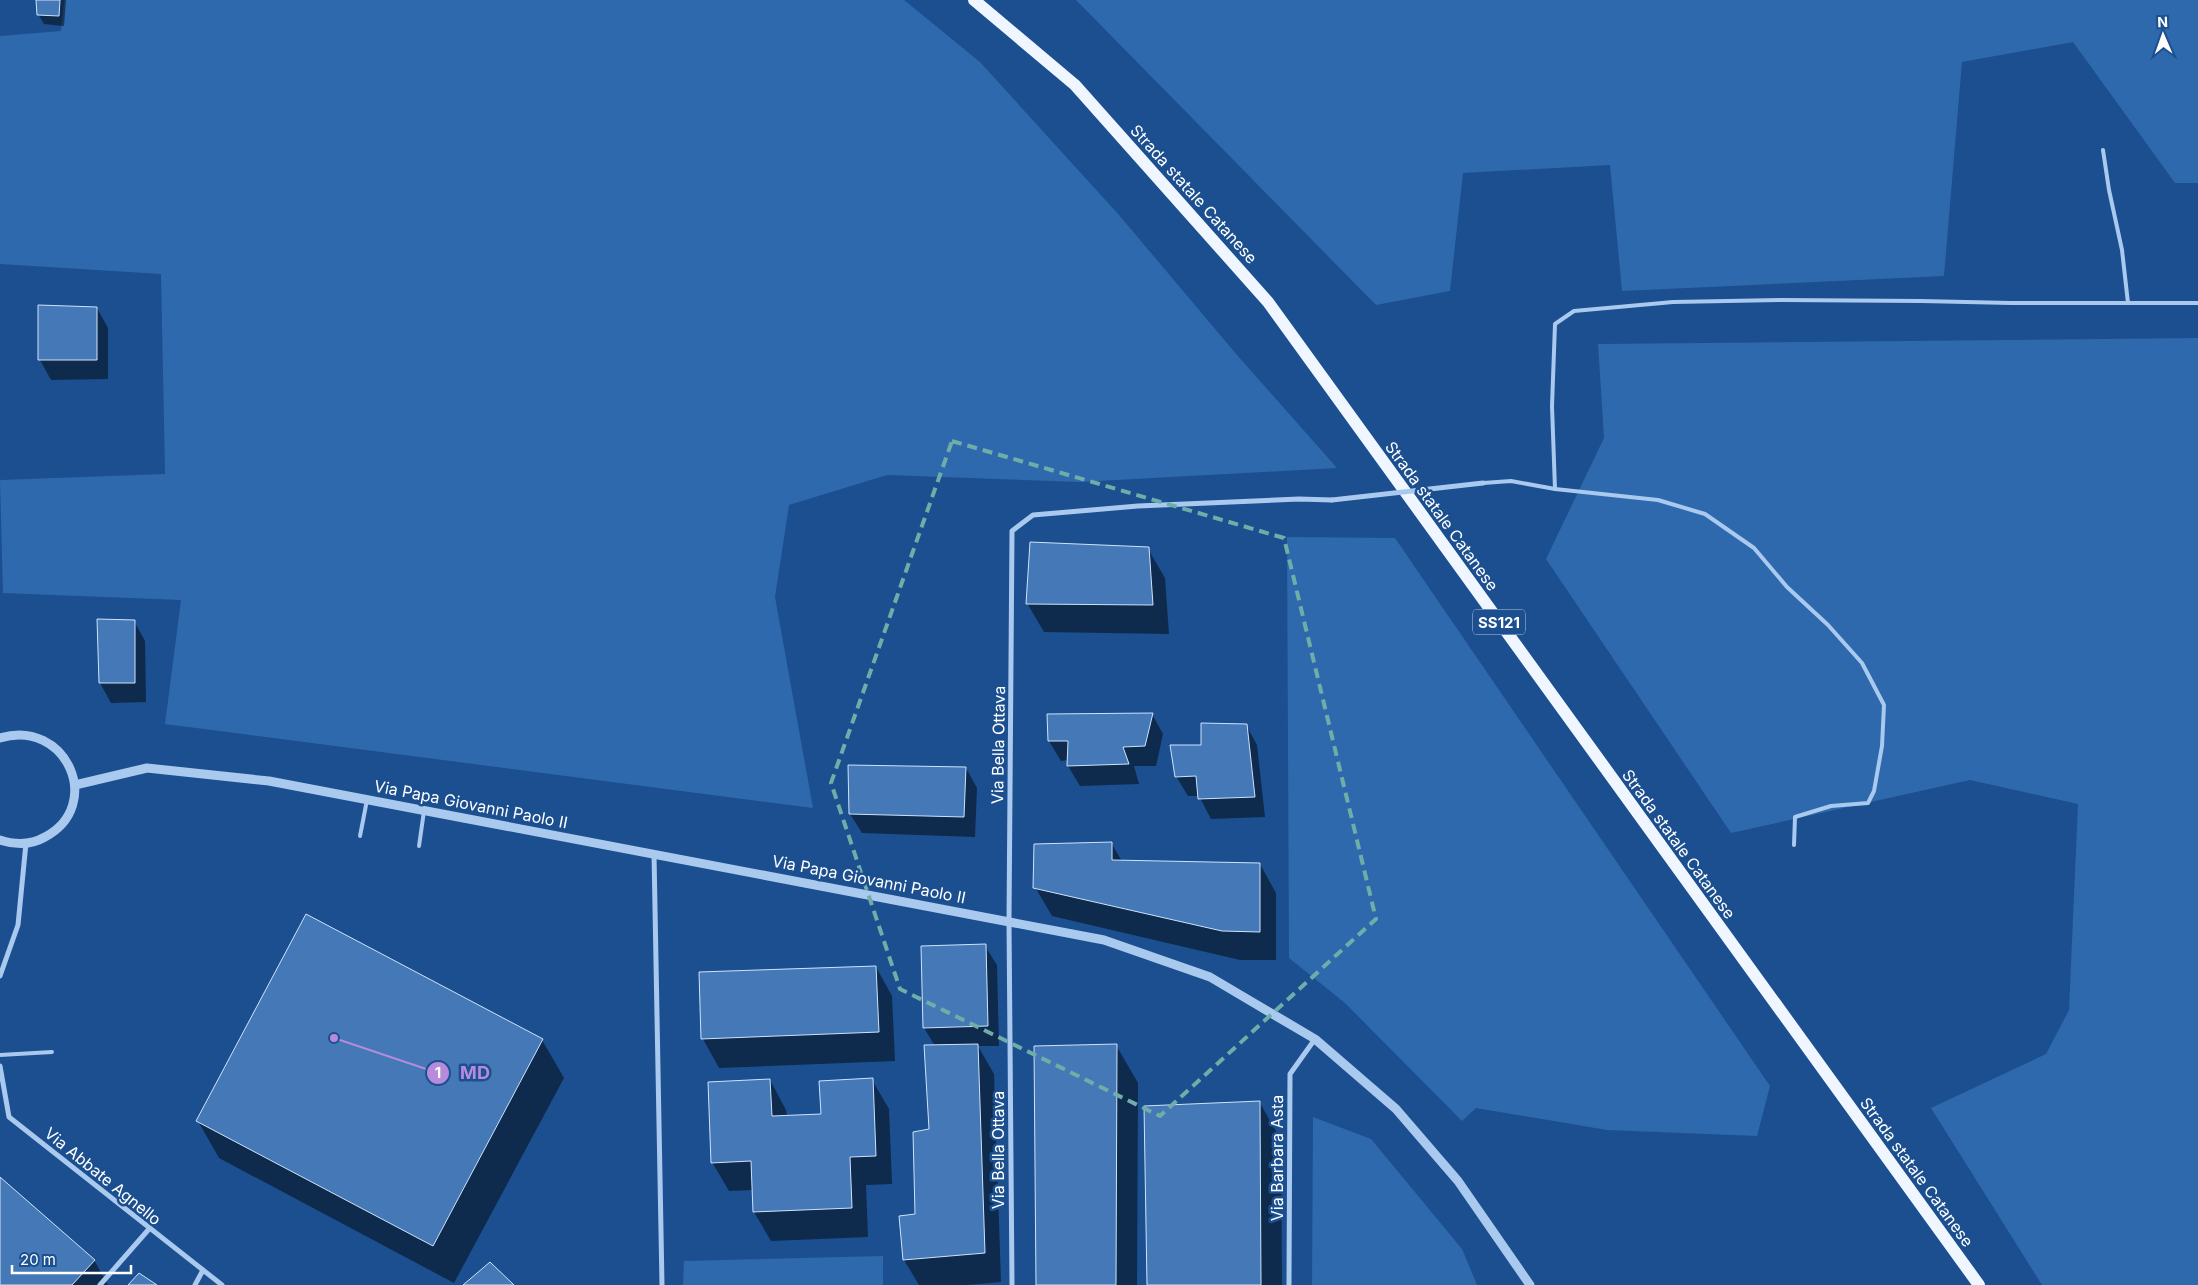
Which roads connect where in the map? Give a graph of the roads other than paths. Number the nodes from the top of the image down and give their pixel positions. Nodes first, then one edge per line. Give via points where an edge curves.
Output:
1 (974, 0) edge
2 (2103, 150) dead end
3 (2128, 303) junction
4 (2198, 303) edge
5 (1483, 483) joint
6 (1555, 489) junction
7 (0, 738) edge
8 (74, 784) junction
9 (367, 800) junction
10 (424, 811) junction
11 (360, 836) dead end
12 (0, 840) edge
13 (26, 843) junction
14 (1794, 845) dead end
15 (419, 846) dead end
16 (654, 854) junction
17 (1009, 921) junction
18 (0, 976) edge
19 (1315, 1038) junction
20 (52, 1052) dead end
21 (0, 1055) edge
22 (0, 1066) edge
23 (149, 1229) junction
24 (203, 1270) junction
25 (100, 1285) edge
26 (195, 1285) edge
27 (222, 1285) edge
28 (662, 1285) edge
29 (1012, 1285) edge
30 (1289, 1285) edge
31 (1530, 1285) edge
32 (1979, 1285) edge

1 - 32 main road, Strada statale Catanese / SS121 via 1075,85 1268,302
2 - 3 lane via 2122,250
3 - 4 lane
3 - 6 lane via 1782,300 1673,302 1574,311 1555,324 1552,406
5 - 6 lane via 1511,481
5 - 17 street, Via Bella Ottava, bridge via 1332,500 1147,506 1033,515 1012,531
6 - 14 lane via 1658,500 1705,514 1754,548 1787,587 1862,663 1884,705 1882,746 1874,791 1868,803 1831,806 1795,817
7 - 8 street via 13,734 30,735 47,742 70,768
8 - 9 street, Via Papa Giovanni Paolo II via 147,768 269,781
8 - 13 street via 73,802 60,826 39,840
9 - 10 street, Via Papa Giovanni Paolo II
9 - 11 lane
10 - 15 lane
10 - 16 street, Via Papa Giovanni Paolo II
12 - 13 street
13 - 18 street via 18,925
16 - 17 street, Via Papa Giovanni Paolo II
16 - 28 street
17 - 19 street, Via Papa Giovanni Paolo II via 1104,940 1210,976
17 - 29 street, Via Bella Ottava
19 - 30 street, Via Barbara Asta via 1290,1074
19 - 31 street, Via Papa Giovanni Paolo II via 1396,1108 1458,1181
20 - 21 lane
22 - 23 street, Via Abbate Agnello via 9,1117
23 - 24 street, Via Abbate Agnello
23 - 25 street
24 - 26 street
24 - 27 street, Via Abbate Agnello

